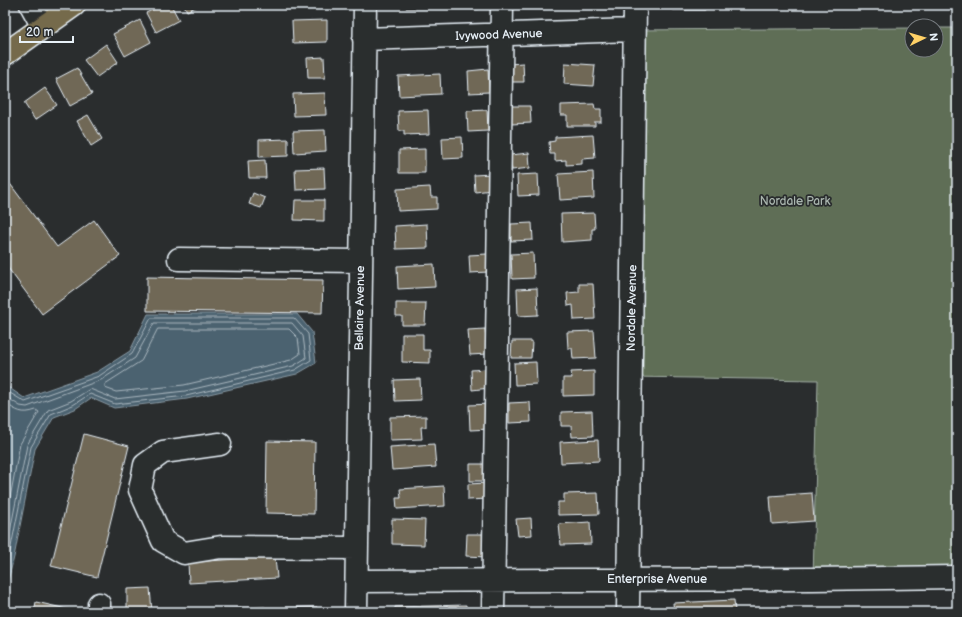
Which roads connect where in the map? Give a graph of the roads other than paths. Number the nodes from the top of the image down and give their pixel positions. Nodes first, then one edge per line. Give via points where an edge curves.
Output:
1 (31, 5) edge
2 (74, 5) edge
3 (364, 5) edge
4 (502, 5) edge
5 (635, 5) edge
6 (43, 27) junction
7 (633, 30) junction
8 (502, 35) junction
9 (364, 39) junction
10 (5, 54) edge
11 (179, 259) dead end
12 (360, 261) junction
13 (220, 444) dead end
14 (357, 548) junction
15 (957, 577) edge
16 (629, 579) junction
17 (357, 581) junction
18 (493, 581) junction
19 (356, 612) edge
20 (493, 612) edge
21 (628, 612) edge

1 - 6 street
2 - 6 main road
3 - 9 street, Bellaire Avenue
4 - 8 street
5 - 7 street, Nordale Avenue
6 - 10 main road
7 - 8 street, Ivywood Avenue
7 - 16 street, Nordale Avenue
8 - 9 street, Ivywood Avenue
8 - 18 street
9 - 12 street, Bellaire Avenue
11 - 12 street
12 - 14 street, Bellaire Avenue
13 - 14 street via 163,452 145,465 140,490 163,541 184,553 221,547
14 - 17 street, Bellaire Avenue
15 - 16 street, Enterprise Avenue
16 - 18 street, Enterprise Avenue
16 - 21 street, Nordale Avenue
17 - 18 street, Enterprise Avenue
17 - 19 street, Bellaire Avenue
18 - 20 street

